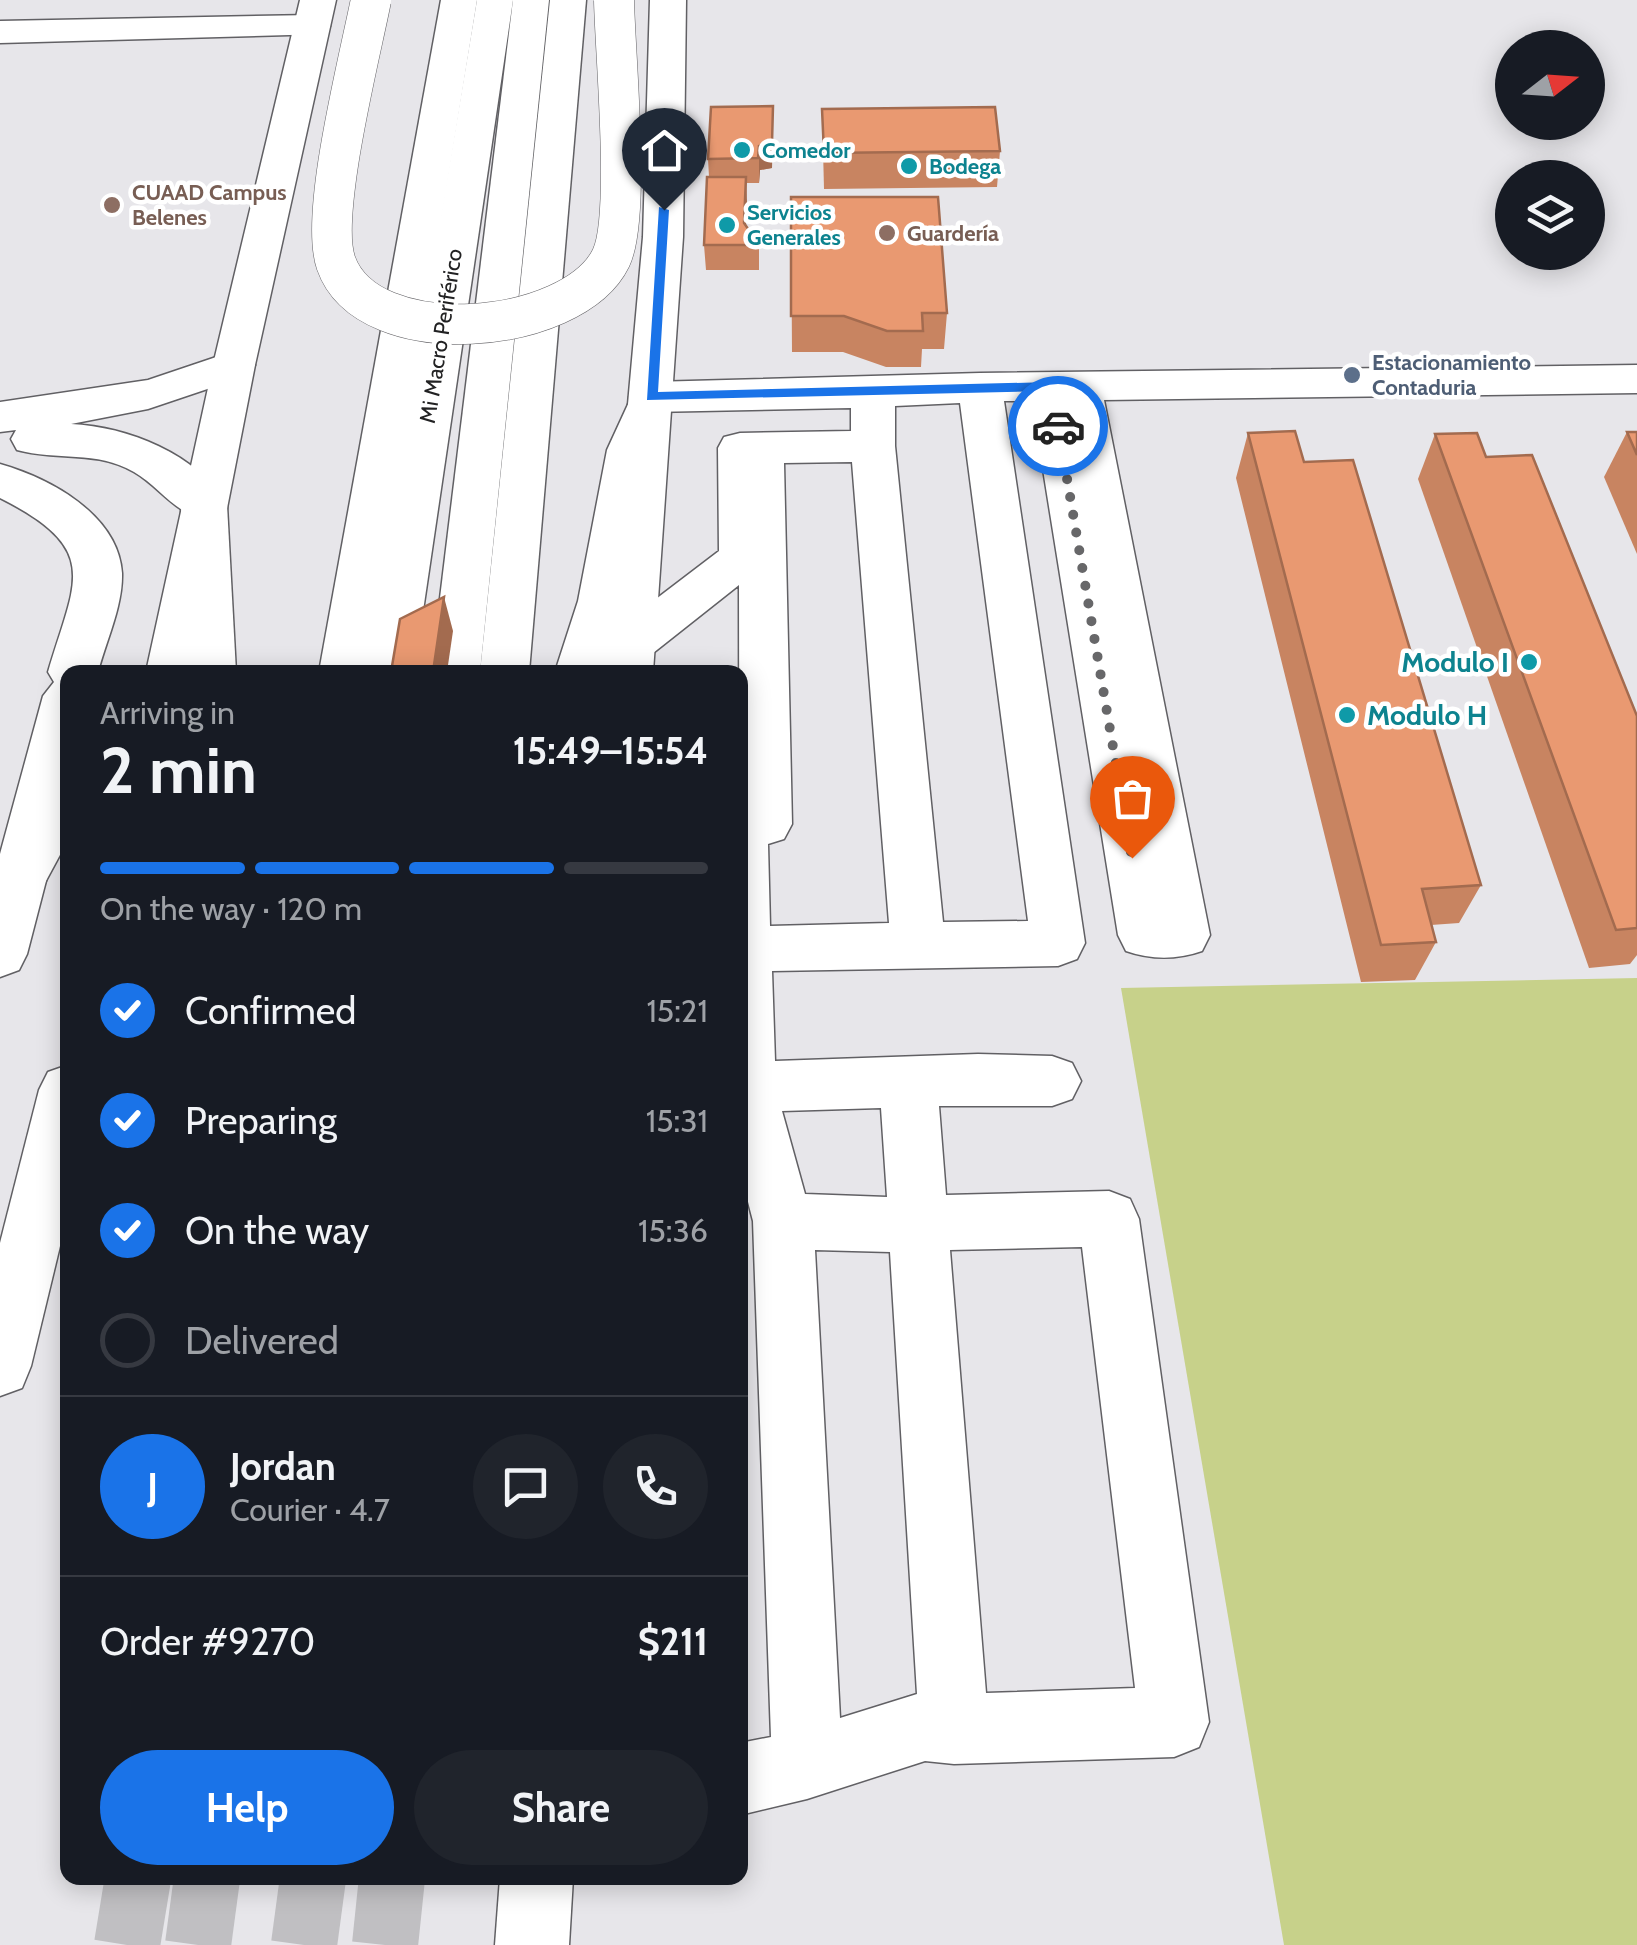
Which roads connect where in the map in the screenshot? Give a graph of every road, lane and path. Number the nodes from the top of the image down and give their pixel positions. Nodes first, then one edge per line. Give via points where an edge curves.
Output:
1 (126, 0) edge
2 (371, 0) edge
3 (460, 0) edge
4 (494, 0) edge
5 (531, 0) edge
6 (568, 0) edge
7 (614, 0) edge
8 (668, 0) edge
9 (208, 13) edge
10 (315, 13) edge
11 (14, 32) edge
12 (234, 365) junction
13 (1637, 378) edge
14 (1066, 386) junction
15 (969, 387) junction
16 (861, 393) junction
17 (651, 397) junction
18 (7, 439) edge
19 (751, 447) junction
20 (861, 447) junction
21 (204, 505) junction
22 (764, 593) junction
23 (629, 658) edge
24 (75, 665) edge
25 (171, 665) edge
26 (212, 665) edge
27 (344, 665) edge
28 (391, 665) edge
29 (456, 665) edge
30 (505, 665) edge
31 (581, 665) edge
32 (739, 665) edge
33 (60, 727) edge
34 (60, 806) edge
35 (748, 869) edge
36 (22, 875) junction
37 (901, 934) junction
38 (754, 938) edge
39 (0, 954) edge
40 (748, 1066) edge
41 (1052, 1081) dead end
42 (908, 1082) junction
43 (748, 1087) edge
44 (748, 1091) edge
45 (60, 1122) edge
46 (784, 1221) junction
47 (918, 1224) junction
48 (0, 1366) edge
49 (954, 1728) junction
50 (807, 1764) junction
51 (748, 1777) edge
52 (536, 1885) edge
53 (532, 1945) edge

1 - 11 main road via 45,6
2 - 7 main road, bridge via 344,142 333,250 346,281 370,306 396,319 450,324 502,321 546,308 590,285 610,261 620,212
3 - 27 main road
4 - 28 main road, Mi Macro Periférico
5 - 29 main road, Mi Macro Periférico
6 - 30 main road
8 - 17 main road via 663,237
9 - 10 main road
9 - 11 main road
10 - 12 main road
12 - 18 main road via 189,386
12 - 21 main road
13 - 14 main road
14 - 14 main road via 1145,935 1183,935
14 - 15 main road
15 - 16 main road
15 - 37 main road via 1058,943
16 - 17 main road
16 - 20 main road
17 - 23 main road
17 - 31 main road via 629,450 602,602
18 - 21 main road via 81,440 139,454 162,465
18 - 24 main road via 94,554 98,574
19 - 20 main road
19 - 22 main road
19 - 23 main road via 742,558
20 - 37 main road
21 - 25 main road
21 - 26 main road
22 - 32 main road via 742,618
22 - 38 main road
33 - 36 main road
34 - 36 main road
35 - 38 main road
36 - 39 main road
37 - 38 main road
38 - 40 main road
41 - 42 main road
42 - 43 main road
42 - 47 main road
44 - 46 main road
45 - 48 main road
46 - 47 main road
46 - 50 main road
47 - 49 main road
47 - 49 main road via 1109,1219 1174,1722
49 - 50 main road via 925,1726
50 - 51 main road
52 - 53 main road

